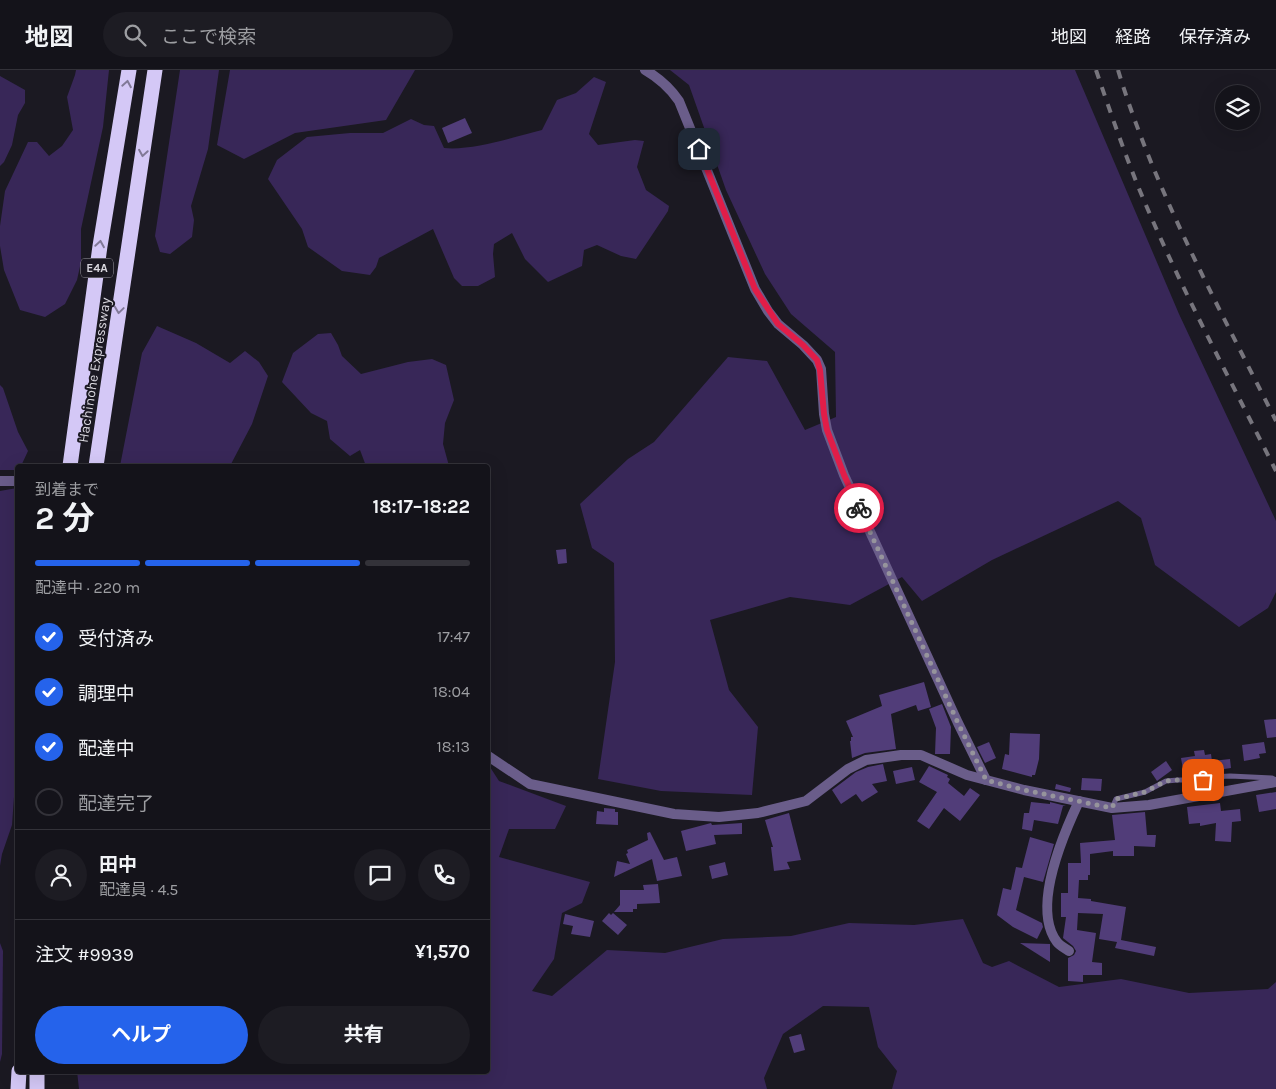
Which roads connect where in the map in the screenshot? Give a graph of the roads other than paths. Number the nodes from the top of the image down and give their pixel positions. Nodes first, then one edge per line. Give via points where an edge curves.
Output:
1 (129, 70) edge
2 (155, 70) edge
3 (645, 70) edge
4 (70, 464) edge
5 (96, 464) edge
6 (0, 480) edge
7 (15, 481) edge
8 (490, 757) edge
9 (986, 780) junction
10 (1276, 781) edge
11 (1079, 801) junction
12 (1112, 808) junction
13 (1070, 951) dead end
14 (19, 1074) edge
15 (36, 1074) edge
16 (18, 1089) edge
17 (37, 1089) edge

4 -> 1 highway, Hachinohe Expressway / E4A via 100,246
2 -> 5 highway, Hachinohe Expressway / E4A
3 - 9 street via 680,101 763,304 778,324 817,360 827,430 844,475
6 - 7 street
8 - 9 street via 530,784 674,814 719,816 758,813 806,801 848,769 866,760 901,755 921,755
9 - 11 street
10 - 12 street via 1149,805
10 - 12 lane via 1272,778 1230,776 1166,781 1145,792 1116,799
11 - 12 street
11 - 13 street via 1058,850 1047,902 1051,932 1058,944
14 - 16 highway
15 - 17 highway

